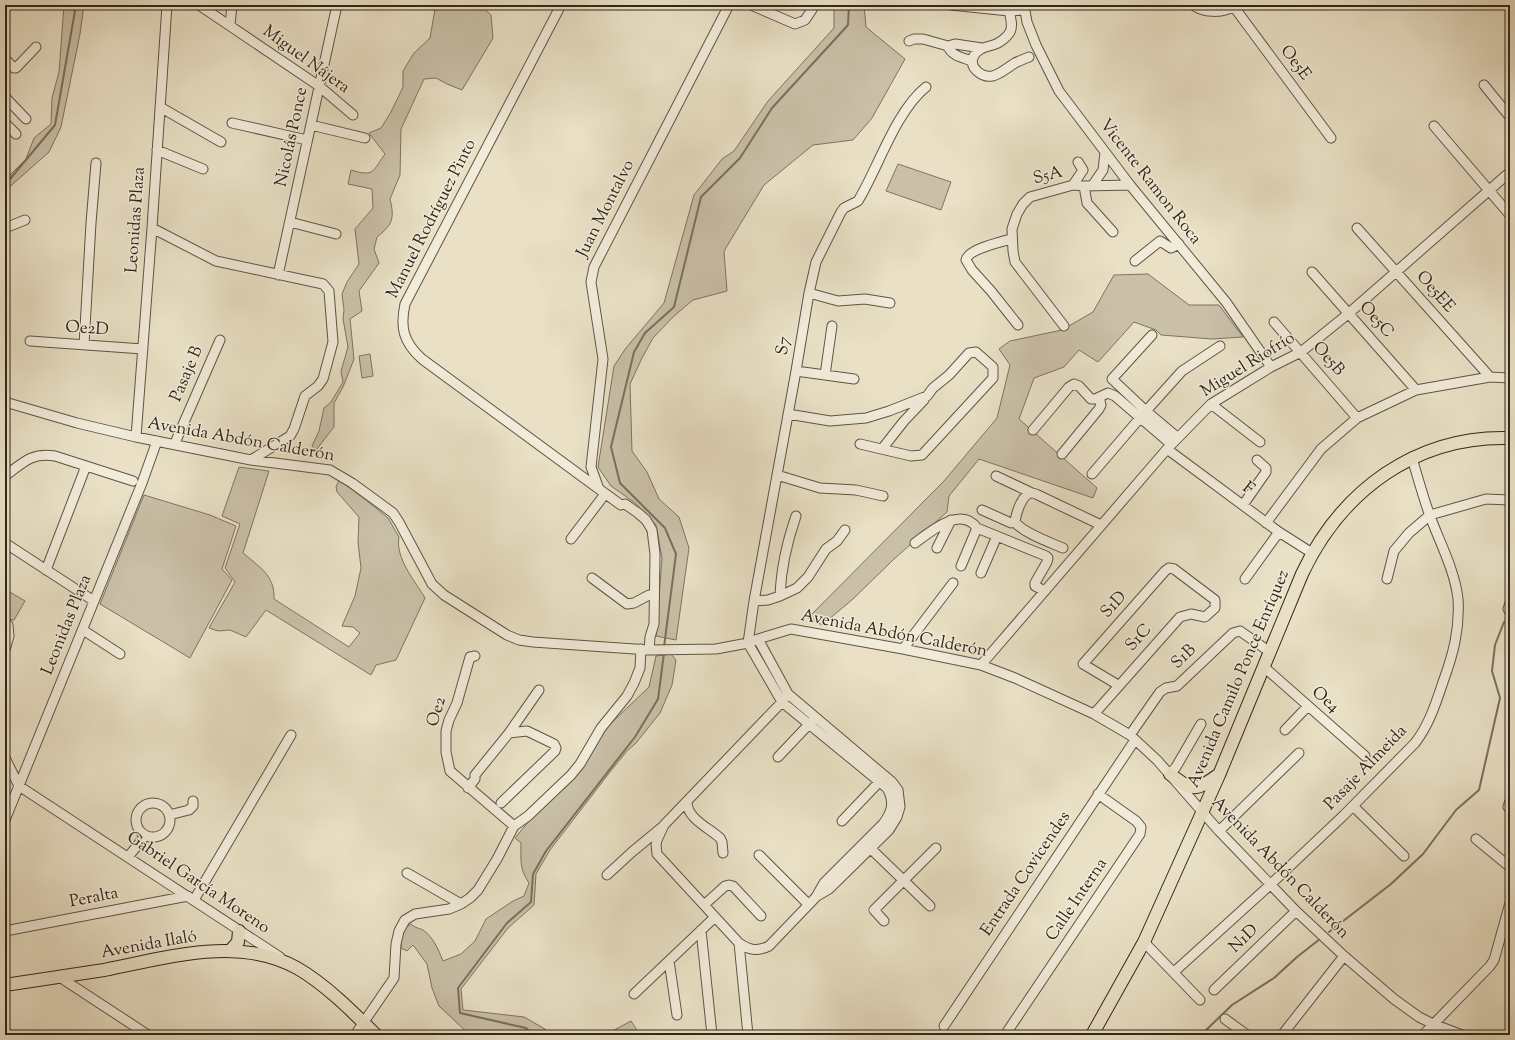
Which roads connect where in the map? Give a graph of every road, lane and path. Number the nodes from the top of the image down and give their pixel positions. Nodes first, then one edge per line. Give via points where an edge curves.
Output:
1 (167, 5) edge
2 (199, 5) edge
3 (232, 5) edge
4 (337, 5) edge
5 (561, 5) edge
6 (729, 5) edge
7 (752, 5) edge
8 (815, 5) edge
9 (951, 5) edge
10 (1193, 5) edge
11 (1234, 6) edge
12 (1025, 7) edge
13 (1008, 8) edge
14 (230, 25) junction
15 (909, 41) dead end
16 (948, 46) junction
17 (36, 47) dead end
18 (982, 48) junction
19 (1029, 57) dead end
20 (5, 59) edge
21 (972, 61) junction
22 (1484, 85) dead end
23 (319, 86) junction
24 (926, 88) dead end
25 (5, 97) edge
26 (160, 107) junction
27 (353, 115) dead end
28 (1510, 117) edge
29 (26, 119) dead end
30 (5, 123) edge
31 (232, 123) dead end
32 (310, 125) junction
33 (1434, 126) dead end
34 (16, 134) dead end
35 (365, 138) dead end
36 (1331, 138) dead end
37 (307, 140) junction
38 (221, 142) dead end
39 (157, 150) junction
40 (1105, 152) junction
41 (1078, 162) dead end
42 (96, 163) dead end
43 (203, 169) dead end
44 (1510, 172) edge
45 (1073, 185) junction
46 (1130, 185) junction
47 (1088, 186) junction
48 (1489, 191) junction
49 (1510, 215) edge
50 (25, 220) dead end
51 (290, 222) junction
52 (5, 228) edge
53 (152, 228) junction
54 (1357, 228) dead end
55 (1113, 232) dead end
56 (336, 234) dead end
57 (1012, 239) junction
58 (1179, 244) junction
59 (1135, 261) dead end
60 (1312, 272) dead end
61 (1396, 272) junction
62 (278, 275) junction
63 (809, 293) junction
64 (890, 302) dead end
65 (1348, 314) junction
66 (1274, 322) dead end
67 (1018, 325) dead end
68 (832, 326) dead end
69 (1064, 326) dead end
70 (1152, 335) dead end
71 (220, 340) dead end
72 (30, 341) dead end
73 (84, 345) junction
74 (1220, 346) dead end
75 (143, 348) junction
76 (1300, 352) junction
77 (1271, 366) junction
78 (796, 371) junction
79 (825, 375) junction
80 (1490, 377) junction
81 (1510, 378) edge
82 (854, 379) dead end
83 (1416, 390) junction
84 (927, 396) junction
85 (1099, 397) junction
86 (5, 402) edge
87 (1211, 404) junction
88 (896, 409) junction
89 (788, 414) junction
90 (1143, 414) junction
91 (1357, 418) junction
92 (904, 421) junction
93 (1033, 430) dead end
94 (136, 437) junction
95 (1510, 438) edge
96 (157, 441) junction
97 (1260, 442) dead end
98 (1171, 443) junction
99 (175, 444) junction
100 (860, 444) dead end
101 (882, 449) junction
102 (1062, 454) dead end
103 (1412, 458) junction
104 (251, 460) junction
105 (1257, 460) dead end
106 (86, 466) junction
107 (1092, 474) dead end
108 (777, 475) junction
109 (5, 476) edge
110 (996, 476) dead end
111 (133, 481) dead end
112 (602, 491) junction
113 (1032, 493) junction
114 (883, 496) dead end
115 (1510, 500) edge
116 (621, 504) junction
117 (1242, 505) junction
118 (982, 510) dead end
119 (1430, 514) junction
120 (796, 516) dead end
121 (951, 520) junction
122 (1015, 522) junction
123 (1266, 523) junction
124 (1101, 525) junction
125 (977, 528) junction
126 (845, 530) dead end
127 (1279, 532) junction
128 (997, 536) junction
129 (571, 539) dead end
130 (5, 543) edge
131 (915, 543) dead end
132 (937, 548) dead end
133 (1063, 548) dead end
134 (1312, 553) junction
135 (961, 566) dead end
136 (1169, 568) joint
137 (46, 570) junction
138 (981, 573) dead end
139 (592, 578) dead end
140 (1244, 579) dead end
141 (1387, 579) dead end
142 (952, 583) dead end
143 (1045, 591) junction
144 (648, 595) junction
145 (780, 596) junction
146 (94, 601) junction
147 (754, 601) junction
148 (8, 625) dead end
149 (83, 630) junction
150 (650, 637) junction
151 (758, 639) junction
152 (748, 643) junction
153 (904, 649) junction
154 (5, 650) edge
155 (649, 650) junction
156 (1270, 652) junction
157 (120, 654) dead end
158 (476, 656) dead end
159 (981, 665) junction
160 (1264, 667) junction
161 (1118, 685) junction
162 (539, 690) dead end
163 (785, 698) junction
164 (1308, 706) junction
165 (1094, 714) junction
166 (520, 718) junction
167 (812, 721) junction
168 (1201, 724) dead end
169 (1285, 730) dead end
170 (527, 731) junction
171 (509, 734) junction
172 (291, 735) dead end
173 (1133, 737) junction
174 (1299, 753) dead end
175 (1364, 756) dead end
176 (778, 757) dead end
177 (5, 758) edge
178 (1170, 774) junction
179 (1219, 775) junction
180 (882, 779) junction
181 (19, 786) junction
182 (465, 786) junction
183 (1098, 794) junction
184 (193, 801) dead end
185 (687, 803) junction
186 (501, 804) dead end
187 (1353, 806) junction
188 (1202, 812) junction
189 (169, 815) junction
190 (5, 820) edge
191 (842, 821) dead end
192 (664, 825) junction
193 (514, 826) junction
194 (1219, 831) junction
195 (146, 836) junction
196 (1476, 839) dead end
197 (868, 846) junction
198 (936, 848) dead end
199 (723, 853) dead end
200 (758, 855) dead end
201 (1404, 856) dead end
202 (128, 857) junction
203 (1510, 867) edge
204 (407, 874) dead end
205 (607, 876) dead end
206 (904, 880) junction
207 (1271, 884) junction
208 (191, 898) junction
209 (1510, 903) edge
210 (461, 904) junction
211 (808, 904) junction
212 (704, 905) junction
213 (930, 906) dead end
214 (1296, 911) junction
215 (761, 916) dead end
216 (715, 917) junction
217 (884, 921) dead end
218 (701, 930) junction
219 (5, 931) edge
220 (239, 931) junction
221 (1144, 942) junction
222 (739, 943) junction
223 (230, 951) junction
224 (1344, 956) junction
225 (669, 961) junction
226 (297, 968) junction
227 (1174, 972) junction
228 (85, 973) junction
229 (58, 976) junction
230 (5, 985) edge
231 (1214, 990) dead end
232 (85, 994) junction
233 (634, 994) dead end
234 (1200, 1000) dead end
235 (677, 1015) dead end
236 (1224, 1019) dead end
237 (364, 1023) junction
238 (1433, 1024) junction
239 (944, 1026) dead end
240 (148, 1035) edge
241 (356, 1035) edge
242 (376, 1035) edge
243 (712, 1035) edge
244 (748, 1035) edge
245 (1005, 1035) edge
246 (1092, 1035) edge
247 (1247, 1035) edge
248 (1282, 1035) edge
249 (1423, 1035) edge
250 (1462, 1035) edge

1 - 26 street, Leonidas Plaza
2 - 14 street, Miguel Nájera
3 - 14 street
4 - 23 street, Nicolás Ponce
5 - 112 street, Manuel Rodríguez Pinto via 405,304 402,327 409,345 422,359
6 - 112 street, Juan Montalvo via 592,274 592,291 603,359 591,467
7 - 8 street via 795,24 805,20
9 - 13 street
10 - 11 street via 1203,11
11 - 36 street, Oe5E
12 - 13 street
12 - 40 street, Vicente Ramon Roca via 1027,22 1036,45 1056,85
13 - 18 street via 1011,26 1009,33 997,43
14 - 23 street, Miguel Nájera
15 - 16 street via 923,39
16 - 18 street via 955,44
16 - 21 street via 952,53
17 - 20 street via 16,68
18 - 21 street via 974,54
19 - 21 street via 1014,63 995,76 986,76 978,72
22 - 28 street
23 - 27 street, Miguel Nájera
23 - 32 street, Nicolás Ponce
24 - 63 street, S7 via 913,99 903,114 858,201 841,212 816,262
25 - 29 street
26 - 38 street
26 - 39 street, Leonidas Plaza
30 - 34 street
31 - 37 street
32 - 35 street
32 - 37 street, Nicolás Ponce
33 - 48 street
37 - 51 street, Nicolás Ponce
39 - 43 street
39 - 53 street, Leonidas Plaza
40 - 46 street, Vicente Ramon Roca
40 - 47 street via 1103,170
41 - 45 street via 1083,170
42 - 73 street
44 - 48 street, Miguel Riofrío
45 - 47 street, S5A
45 - 57 street, S5A via 1030,197 1017,214
46 - 47 street, S5A
46 - 58 street, Vicente Ramon Roca
47 - 55 street via 1085,199 1087,203
48 - 49 street
48 - 61 street, Miguel Riofrío
50 - 52 street
51 - 56 street
51 - 62 street, Nicolás Ponce
53 - 62 street via 212,259
53 - 75 street, Leonidas Plaza
54 - 61 street, Oe5EE
57 - 67 street via 974,252 968,255 966,260
57 - 69 street, S5A via 1015,262
58 - 59 street via 1171,248 1160,241
58 - 77 street, Vicente Ramon Roca via 1226,302
60 - 65 street, Oe5C
61 - 65 street, Miguel Riofrío
61 - 80 street, Oe5EE
62 - 104 street via 327,287 333,342 323,380 305,396 292,434
63 - 64 street via 838,301 865,299
63 - 78 street, S7
65 - 76 street, Miguel Riofrío
65 - 83 street, Oe5C
66 - 76 street, Oe5B
68 - 79 street
70 - 90 street via 1112,379
71 - 99 street, Pasaje B
72 - 73 street, Oe2D
73 - 75 street, Oe2D
74 - 90 street via 1182,371
75 - 94 street, Leonidas Plaza
76 - 77 street, Miguel Riofrío
76 - 91 street, Oe5B
77 - 87 street, Miguel Riofrío
78 - 79 street
78 - 89 street, S7
79 - 82 street
80 - 81 street
80 - 83 street
83 - 91 street
84 - 88 street
84 - 92 street
84 - 101 street via 969,353 976,352 993,368 993,378 922,455 911,456
85 - 90 street via 1108,393
85 - 93 street via 1091,399 1074,384
85 - 102 street via 1099,409
86 - 94 street, Avenida Abdón Calderón
87 - 97 street
87 - 98 street, Miguel Riofrío
88 - 89 street via 866,418 836,420 819,420
88 - 92 street via 901,412
89 - 108 street, S7
90 - 98 street, F
90 - 107 street
91 - 123 street via 1321,449
92 - 101 street
94 - 96 street, Avenida Abdón Calderón
95 - 103 main road, Avenida Camilo Ponce Enríquez via 1481,439 1440,446
96 - 99 street, Avenida Abdón Calderón
96 - 146 street, Leonidas Plaza
98 - 117 street, F
98 - 124 street, Miguel Riofrío
99 - 104 street, Avenida Abdón Calderón
100 - 101 street
103 - 119 street, Pasaje Almeida
103 - 134 main road, Avenida Camilo Ponce Enríquez via 1378,479 1353,500 1325,532
104 - 155 street, Avenida Abdón Calderón via 338,473 393,513 432,584 438,590 507,635 533,642
105 - 117 street via 1266,468 1266,472
106 - 109 street via 43,454 26,460
106 - 111 street
106 - 137 street
108 - 114 street via 820,488 856,490
108 - 147 street, S7
110 - 113 street
112 - 116 street
112 - 129 street
113 - 122 street via 1027,494 1022,501
113 - 124 street
115 - 119 street via 1486,499
116 - 144 street via 622,509 640,522 647,532
116 - 150 street via 625,504 643,517 653,534 654,624
117 - 123 street, F
118 - 122 street via 1011,523
119 - 141 street via 1409,533 1394,552
119 - 187 street, Pasaje Almeida via 1454,577 1458,599 1457,638 1452,657 1439,697 1422,734
120 - 145 street via 783,564
121 - 125 street via 959,518
121 - 131 street
121 - 132 street
122 - 133 street via 1023,529
123 - 127 street, F
124 - 143 street, Miguel Riofrío
125 - 128 street
125 - 135 street
126 - 145 street via 837,541 826,549 808,577 796,588
127 - 134 street, F
127 - 140 street
128 - 138 street
128 - 143 street via 1048,558 1035,583 1035,586
130 - 137 street
134 - 156 main road, Avenida Camilo Ponce Enríquez
136 - 161 street, S1D via 1083,664
136 - 161 street, S1C via 1174,569 1215,600 1215,608 1205,617 1191,614 1180,616
137 - 146 street
139 - 144 street via 627,604
142 - 153 street
143 - 159 street, Miguel Riofrío
144 - 150 street
145 - 147 street
146 - 149 street, Leonidas Plaza
147 - 152 street, S7
148 - 154 street via 9,636
149 - 157 street
149 - 181 street, Leonidas Plaza
150 - 155 street
151 - 152 street, Avenida Abdón Calderón
151 - 153 street, Avenida Abdón Calderón via 791,629
151 - 163 street
152 - 155 street, Avenida Abdón Calderón via 716,649
152 - 163 street
153 - 159 street, Avenida Abdón Calderón
155 - 193 street via 627,696 601,728 580,764 557,790
156 - 160 main road, Avenida Camilo Ponce Enríquez
156 - 173 street, S1B via 1240,631 1233,633 1177,686 1160,692
158 - 182 street, Oe2 via 470,657 446,731 446,752 450,771
159 - 165 street, Avenida Abdón Calderón
160 - 164 street, Oe4
160 - 179 main road, Avenida Camilo Ponce Enríquez
161 - 165 street, S1C
162 - 166 street
163 - 167 street
163 - 185 street
164 - 169 street
164 - 175 street, Oe4
165 - 173 street, Avenida Abdón Calderón
166 - 170 street via 521,726
166 - 171 street
167 - 176 street
167 - 180 street
168 - 178 street
170 - 171 street
170 - 186 street via 554,744 555,751
171 - 182 street via 475,775 475,779
172 - 208 street
173 - 178 street, Avenida Abdón Calderón
173 - 183 street, Entrada Covicendes
174 - 194 street
177 - 181 street
178 - 179 main road via 1185,785 1196,788
178 - 188 street, Avenida Abdón Calderón
179 - 188 main road, Avenida Camilo Ponce Enríquez
180 - 191 street
180 - 197 street via 890,794 892,806 890,814
181 - 190 street, Leonidas Plaza
181 - 202 street, Gabriel García Moreno
182 - 193 street, Oe2
183 - 239 street, Entrada Covicendes
183 - 245 street, Calle Interna via 1136,821 1141,827 1140,834
184 - 189 street via 193,806 189,810
185 - 192 street
185 - 199 street via 691,816 720,838
187 - 201 street
187 - 207 street, Pasaje Almeida
188 - 194 street, Avenida Abdón Calderón
188 - 221 main road, Avenida Camilo Ponce Enríquez
189 - 195 street via 170,825 163,835 151,838
189 - 195 street via 162,805 156,803 150,803 139,810 136,815 137,827
192 - 205 street
192 - 212 street via 657,840 657,854
193 - 210 street via 478,890
194 - 207 street, Avenida Abdón Calderón
195 - 202 street
196 - 203 street
197 - 206 street
197 - 211 street via 829,888
198 - 206 street
200 - 211 street
202 - 208 street, Gabriel García Moreno
204 - 210 street
206 - 213 street
206 - 217 street via 874,910
207 - 214 street, Avenida Abdón Calderón
207 - 227 street, Pasaje Almeida
208 - 219 street, Peralta
208 - 220 street, Gabriel García Moreno
209 - 238 street via 1494,960
210 - 237 street via 449,909 415,914 405,920 396,944 394,978
211 - 222 street via 769,946 750,949
212 - 215 street via 729,885 733,886
212 - 216 street
214 - 224 street, Avenida Abdón Calderón
214 - 231 street, N1D
216 - 218 street
216 - 222 street
218 - 225 street
218 - 243 street
220 - 223 main road via 238,942
220 - 226 street, Gabriel García Moreno
221 - 227 street
221 - 246 main road, Avenida Camilo Ponce Enríquez
222 - 244 street
223 - 226 main road, Avenida Ilaló via 258,954
223 - 228 main road, Avenida Ilaló via 193,954
224 - 238 street, Avenida Abdón Calderón via 1394,999
224 - 248 street
225 - 233 street
225 - 235 street
226 - 237 main road, Gabriel García Moreno
227 - 234 street
228 - 229 main road, Avenida Ilaló
228 - 232 street via 82,989
229 - 230 main road, Avenida Ilaló
229 - 232 street
232 - 240 street
236 - 247 street
237 - 241 street
237 - 242 main road, Gabriel García Moreno
238 - 249 street
238 - 250 street, Avenida Abdón Calderón

